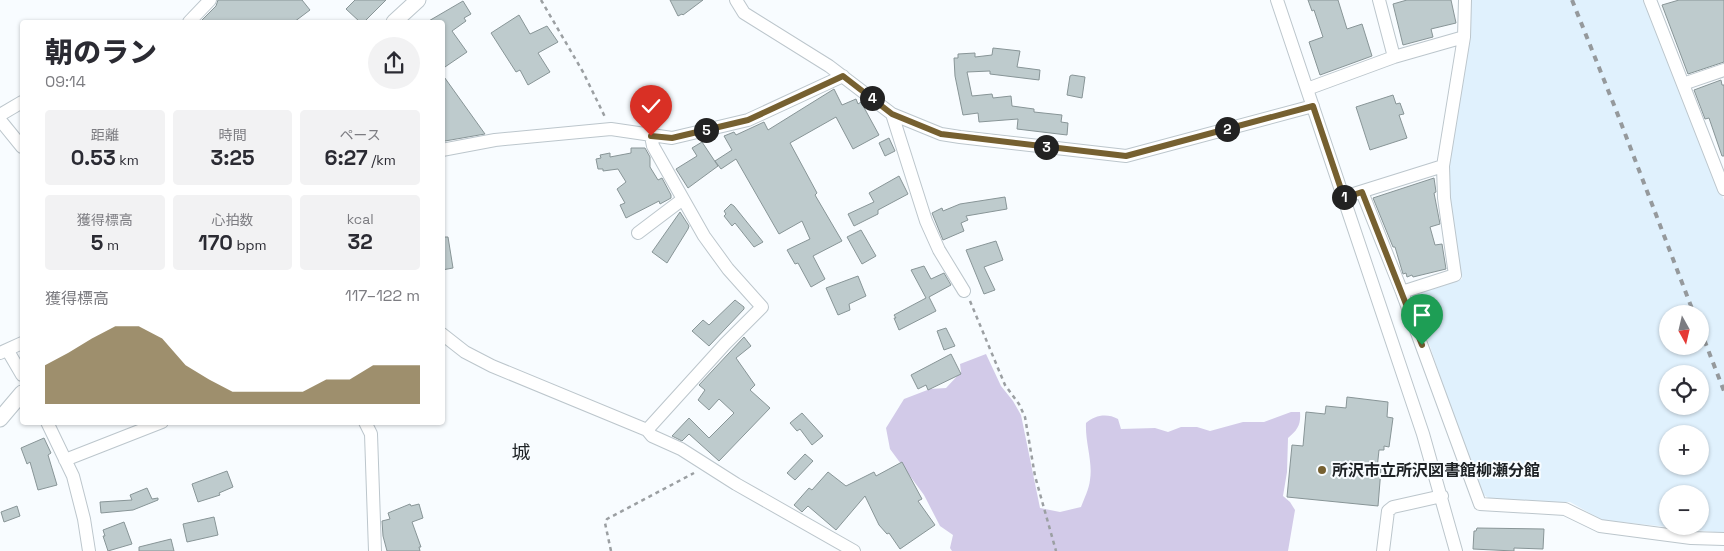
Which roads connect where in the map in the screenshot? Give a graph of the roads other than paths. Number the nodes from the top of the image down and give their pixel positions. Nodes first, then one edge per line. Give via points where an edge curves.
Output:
1 (210, 0) edge
2 (418, 0) edge
3 (736, 0) edge
4 (1277, 0) edge
5 (1379, 0) edge
6 (1465, 0) edge
7 (1653, 1) edge
8 (191, 20) edge
9 (396, 20) edge
10 (1464, 36) junction
11 (1394, 57) junction
12 (1724, 70) edge
13 (843, 76) junction
14 (1683, 84) junction
15 (1307, 89) junction
16 (20, 103) edge
17 (1313, 106) junction
18 (892, 114) junction
19 (0, 115) edge
20 (0, 120) edge
21 (651, 136) junction
22 (20, 145) edge
23 (445, 149) edge
24 (1719, 160) edge
25 (1443, 166) junction
26 (1724, 189) edge
27 (1362, 192) junction
28 (1344, 198) junction
29 (683, 199) junction
30 (638, 233) dead end
31 (964, 290) road end
32 (1402, 292) junction
33 (445, 336) edge
34 (20, 344) edge
35 (4, 352) edge
36 (20, 372) edge
37 (20, 396) edge
38 (0, 419) edge
39 (48, 425) edge
40 (154, 425) edge
41 (366, 425) edge
42 (647, 430) junction
43 (65, 460) junction
44 (1442, 496) junction
45 (1724, 539) edge
46 (89, 551) edge
47 (375, 551) edge
48 (854, 551) edge
49 (1383, 551) edge
50 (1456, 551) edge

1 - 8 street
2 - 9 main road
3 - 13 street via 744,12
4 - 15 street
5 - 11 street
6 - 10 street
7 - 14 street
10 - 11 street
10 - 25 street
11 - 15 street
12 - 14 street
13 - 18 street
13 - 21 street via 748,120 672,138
14 - 24 street
15 - 17 street
16 - 19 street
17 - 18 street via 1126,156 941,134
17 - 28 street
18 - 31 street via 926,220 939,250
20 - 22 street
21 - 23 street via 611,129 495,140
21 - 29 street via 653,146
24 - 26 street
25 - 27 street
25 - 32 street via 1444,198 1455,275
27 - 28 street
27 - 32 street
28 - 44 street
29 - 30 street
29 - 42 street via 728,270 762,307
32 - 45 street via 1480,504 1565,509 1600,526
33 - 42 street via 465,352 492,366
34 - 35 street
35 - 36 street
37 - 38 main road
39 - 43 street
40 - 43 street
41 - 47 street via 371,434
42 - 48 street via 652,436 681,449
43 - 46 street via 84,518
44 - 49 street via 1393,507 1388,511
44 - 50 street

